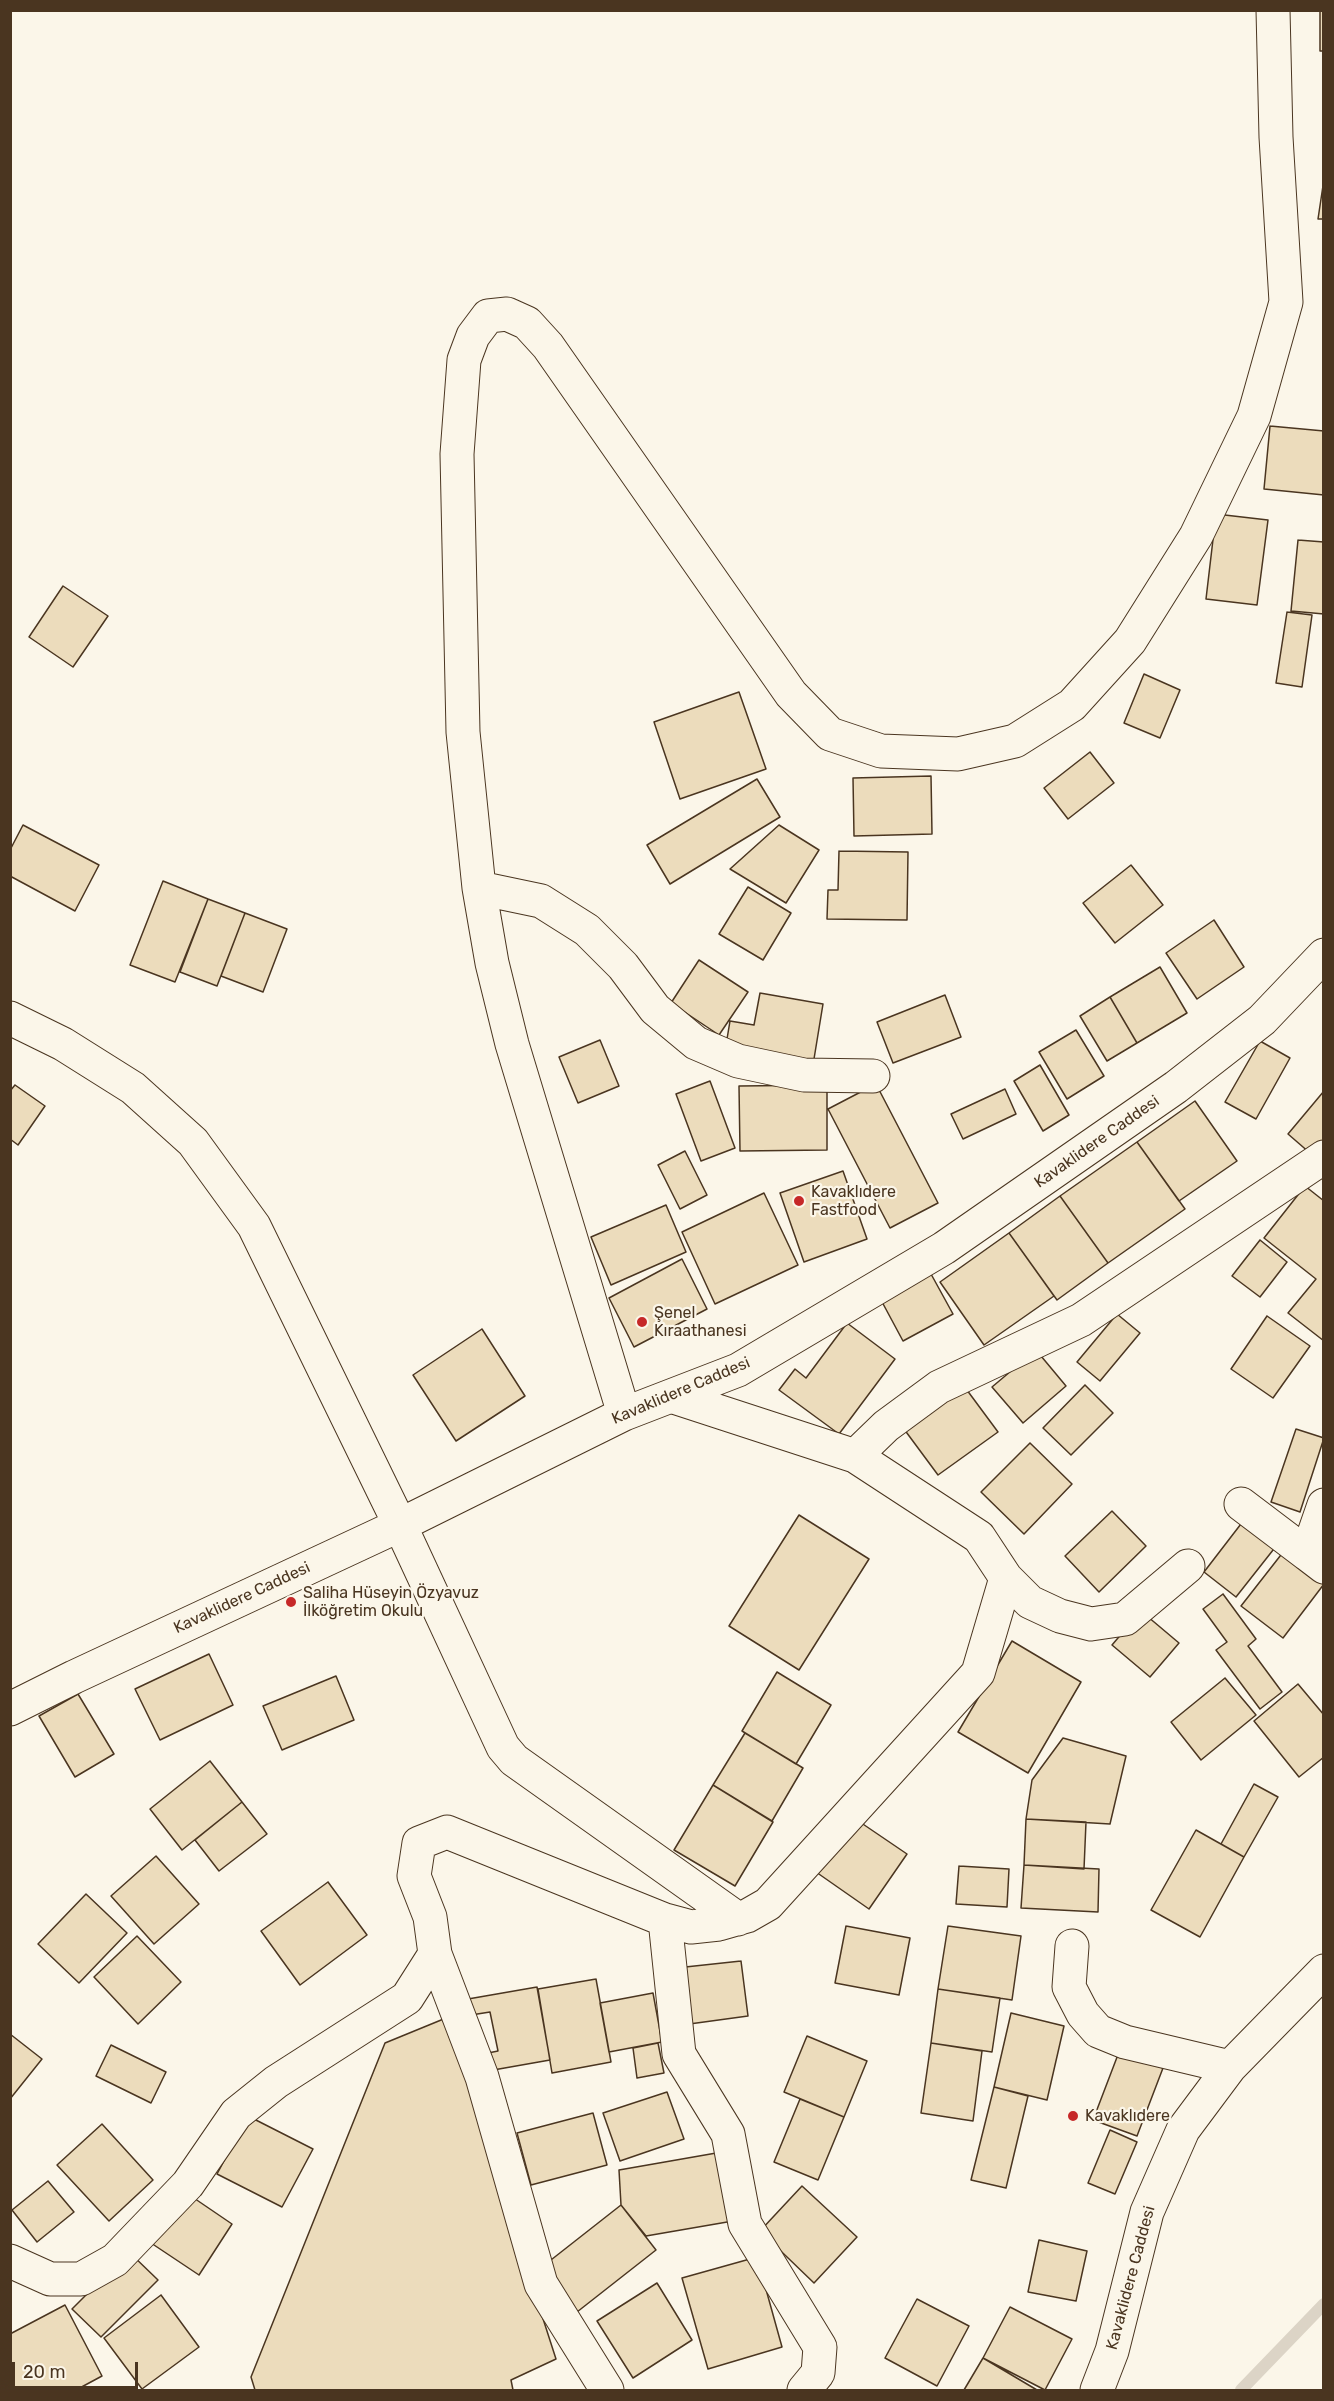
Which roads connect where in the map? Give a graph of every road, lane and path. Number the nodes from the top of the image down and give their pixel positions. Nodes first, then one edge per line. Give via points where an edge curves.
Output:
1 (1273, 10) edge
2 (479, 888) junction
3 (1323, 955) edge
4 (10, 1018) edge
5 (873, 1076) dead end
6 (1323, 1157) edge
7 (671, 1396) junction
8 (624, 1414) junction
9 (855, 1456) junction
10 (1241, 1504) dead end
11 (1323, 1505) edge
12 (400, 1525) junction
13 (1315, 1561) edge
14 (1188, 1566) dead end
15 (1006, 1578) junction
16 (10, 1710) edge
17 (738, 1919) junction
18 (665, 1920) junction
19 (1072, 1946) dead end
20 (435, 1953) junction
21 (1323, 1971) edge
22 (1230, 2067) junction
23 (10, 2261) edge
24 (607, 2391) edge
25 (804, 2391) edge
26 (1097, 2391) edge

1 - 2 street via 1286,302 1254,416 1196,536 1130,641 1072,705 1015,741 958,754 881,751 830,734 791,694 548,346 527,323 507,314 488,316 473,336 464,360 457,454 463,732
2 - 5 street via 541,901 587,930 623,966 655,1009 696,1043 738,1061 804,1075
2 - 8 street via 512,1044
3 - 7 street, Kavaklidere Caddesi via 1262,1020 1176,1087 944,1248 738,1370
4 - 12 street via 63,1044 133,1088 193,1142 254,1226
6 - 9 street via 1081,1320 939,1387 886,1425
7 - 8 street, Kavaklidere Caddesi
7 - 9 street
8 - 12 street, Kavaklidere Caddesi
9 - 15 street via 979,1537
10 - 13 street
11 - 13 street
12 - 16 street, Kavaklidere Caddesi
12 - 17 street via 503,1747 514,1760
14 - 15 street via 1125,1619 1091,1624 1030,1602
15 - 17 street via 978,1673 768,1904
17 - 18 street via 692,1927
18 - 20 street via 447,1832 419,1843 414,1876 430,1917
18 - 25 street via 679,2054 728,2134 745,2224 820,2347 818,2373
19 - 22 street via 1068,1987 1098,2031 1125,2042
20 - 23 street via 407,1998 276,2082 236,2114 188,2184 115,2260 81,2279 50,2279
20 - 24 street via 482,2077 542,2284
21 - 22 street, Kavaklidere Caddesi
22 - 26 street, Kavaklidere Caddesi via 1183,2130 1147,2212 1112,2351

